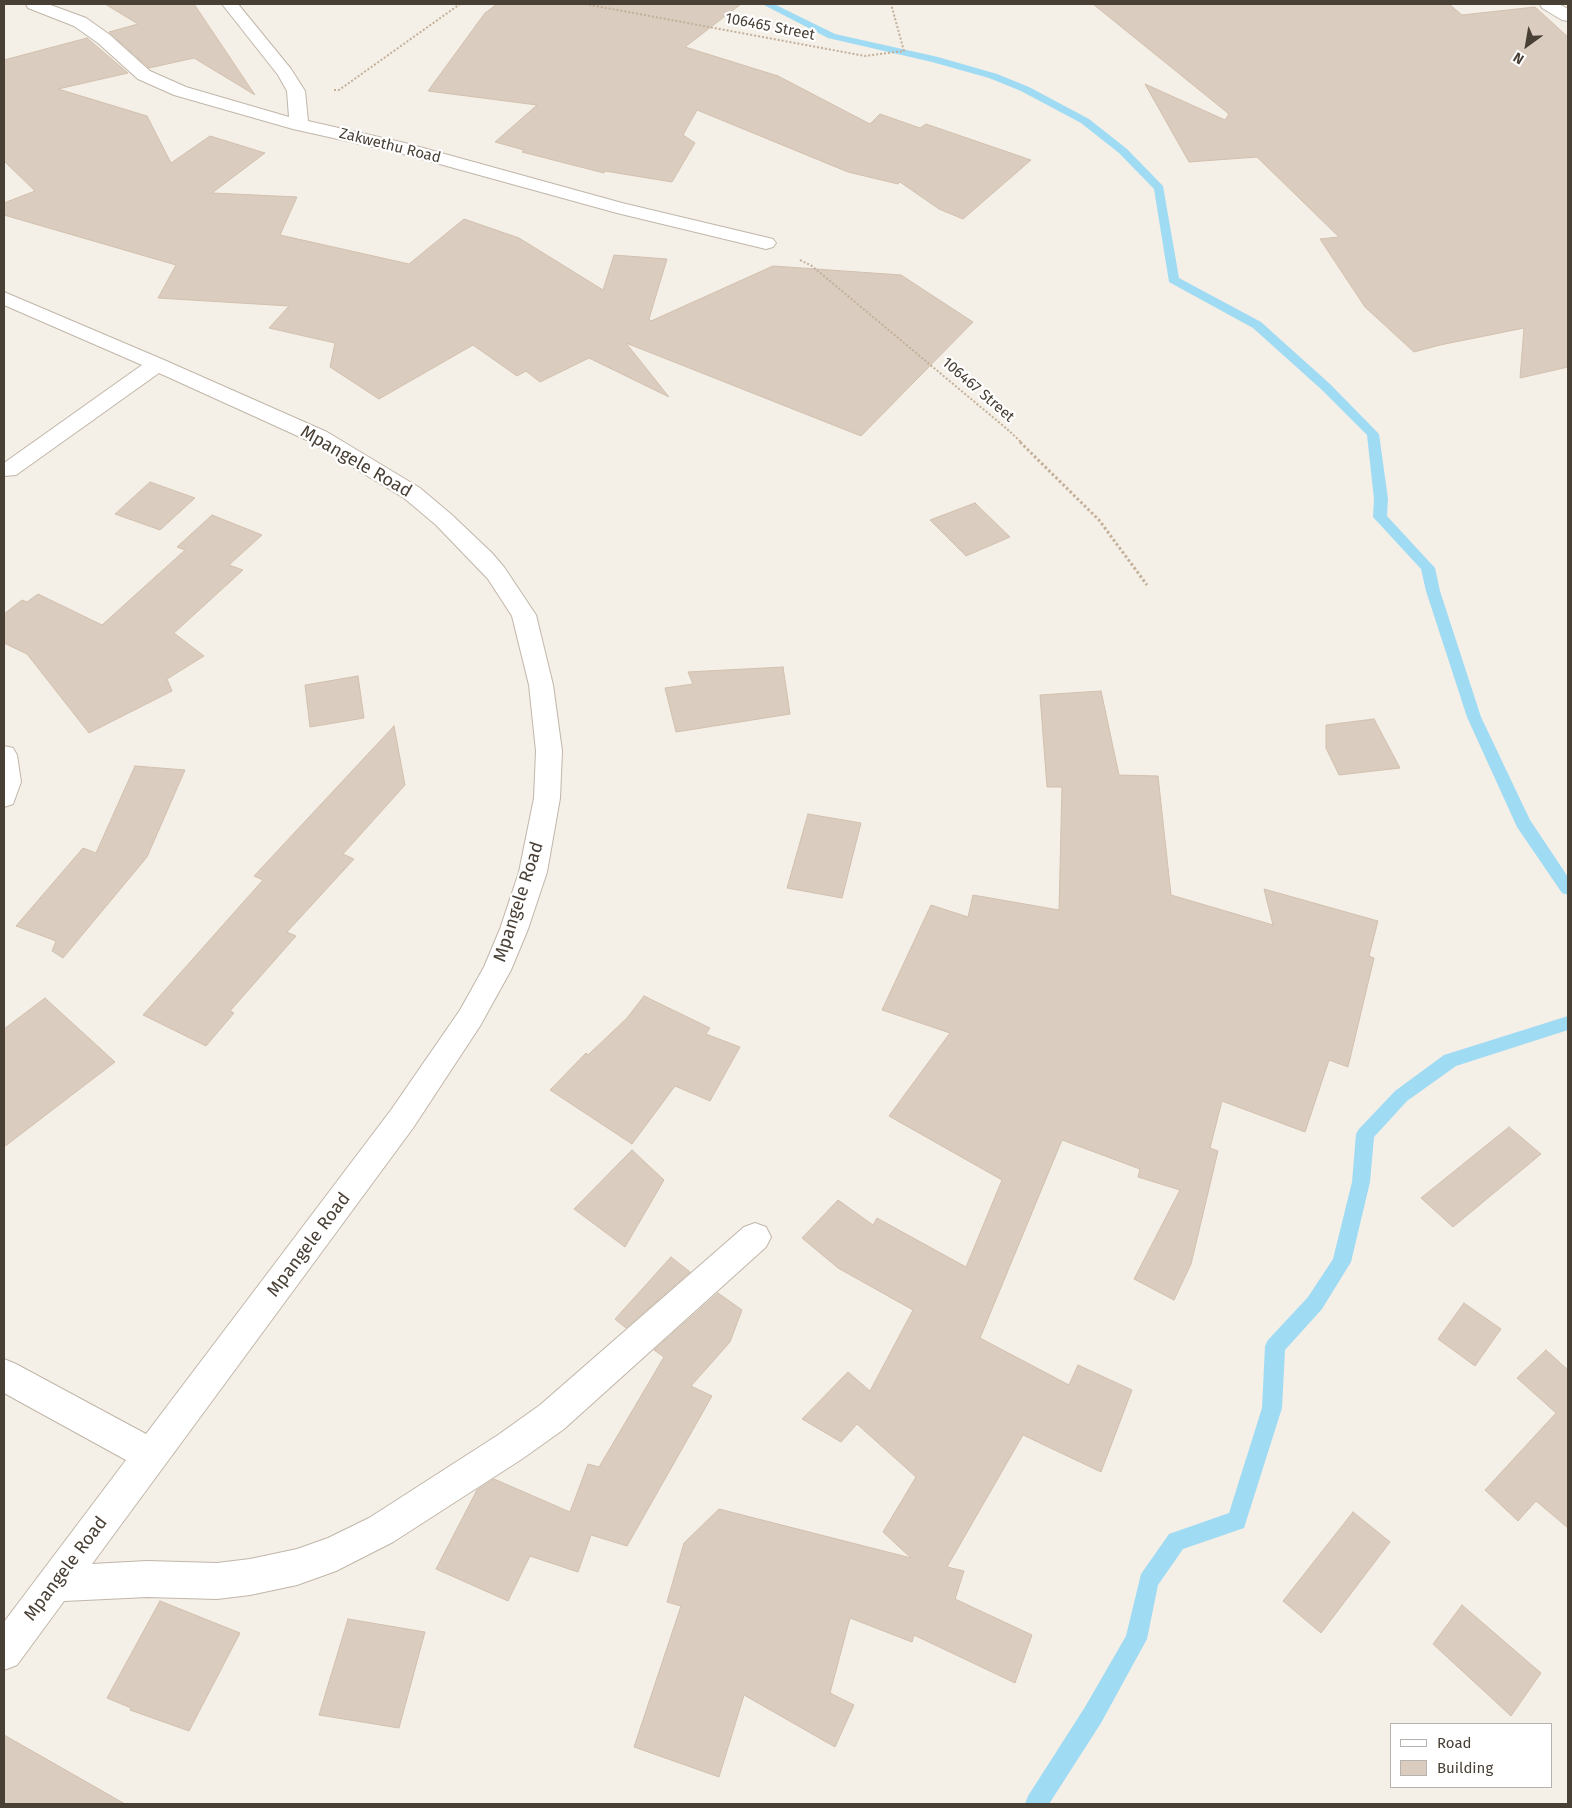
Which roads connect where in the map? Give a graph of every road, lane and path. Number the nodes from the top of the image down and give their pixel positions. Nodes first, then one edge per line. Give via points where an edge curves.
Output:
1 (34, 4) edge
2 (230, 4) edge
3 (460, 4) edge
4 (585, 4) edge
5 (891, 4) edge
6 (1548, 4) edge
7 (1568, 16) edge
8 (296, 91) junction
9 (299, 125) junction
10 (766, 243) joint
11 (4, 298) edge
12 (157, 364) junction
13 (8, 470) dead end
14 (1147, 585) dead end
15 (4, 755) edge
16 (4, 797) edge
17 (755, 1237) dead end
18 (4, 1375) edge
19 (151, 1454) junction
20 (56, 1583) junction
21 (4, 1652) edge

1 - 9 street, Zakwethu Road via 80,22 154,81
2 - 8 street via 276,60
3 - 8 path via 339,90
4 - 5 path, 106465 Street via 866,56 904,51
6 - 7 street
8 - 9 street
9 - 10 street, Zakwethu Road via 399,147 617,207
10 - 14 path, 106467 Street via 812,266 1007,429 1099,520
11 - 12 street, Mpangele Road
12 - 13 street
12 - 19 street, Mpangele Road via 319,437 365,463 412,493 465,539 496,573 524,615 539,676 549,752 548,798 533,872 497,970 470,1018 402,1119
15 - 16 street via 8,782
17 - 20 street via 552,1417 381,1530 297,1567 250,1577 217,1581 147,1579
18 - 19 street
19 - 20 street, Mpangele Road
20 - 21 street, Mpangele Road

